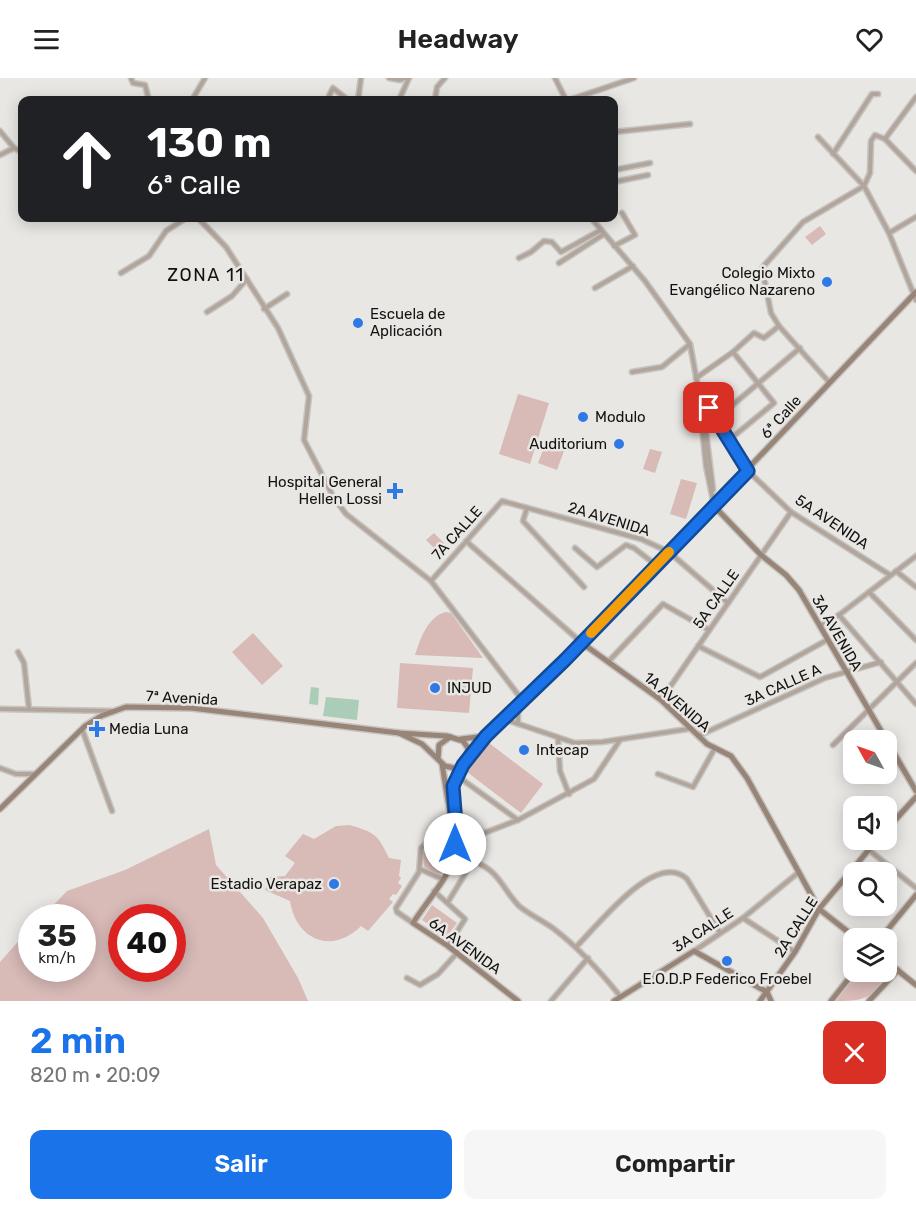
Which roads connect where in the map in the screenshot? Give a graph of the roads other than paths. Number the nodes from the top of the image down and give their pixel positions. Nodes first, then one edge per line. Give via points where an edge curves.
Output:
1 (131, 78) edge
2 (205, 78) edge
3 (362, 78) edge
4 (389, 78) edge
5 (407, 78) edge
6 (445, 78) edge
7 (555, 78) edge
8 (634, 78) edge
9 (878, 94) dead end
10 (148, 96) edge
11 (194, 96) edge
12 (328, 96) edge
13 (343, 96) edge
14 (359, 96) edge
15 (400, 96) edge
16 (436, 96) edge
17 (566, 96) edge
18 (580, 96) edge
19 (916, 97) edge
20 (690, 124) dead end
21 (0, 131) edge
22 (618, 132) edge
23 (818, 137) dead end
24 (883, 138) junction
25 (14, 148) junction
26 (18, 150) edge
27 (833, 154) junction
28 (0, 155) edge
29 (650, 163) dead end
30 (618, 169) edge
31 (916, 171) edge
32 (648, 176) dead end
33 (618, 181) edge
34 (864, 186) junction
35 (622, 213) dead end
36 (916, 217) edge
37 (180, 222) edge
38 (202, 222) edge
39 (594, 222) edge
40 (603, 232) junction
41 (889, 233) junction
42 (614, 246) junction
43 (519, 258) dead end
44 (559, 263) dead end
45 (633, 266) junction
46 (121, 273) dead end
47 (247, 279) junction
48 (595, 288) dead end
49 (287, 294) dead end
50 (915, 296) edge
51 (264, 309) junction
52 (207, 312) dead end
53 (779, 326) junction
54 (690, 344) junction
55 (800, 348) junction
56 (733, 352) junction
57 (632, 372) dead end
58 (696, 378) junction
59 (829, 382) junction
60 (759, 385) junction
61 (698, 387) junction
62 (701, 397) junction
63 (716, 419) junction
64 (729, 440) junction
65 (748, 471) junction
66 (502, 501) joint
67 (714, 506) junction
68 (526, 508) junction
69 (791, 512) junction
70 (466, 541) junction
71 (575, 548) dead end
72 (669, 552) junction
73 (761, 555) junction
74 (916, 556) edge
75 (656, 565) junction
76 (896, 571) junction
77 (890, 575) junction
78 (431, 581) junction
79 (584, 586) dead end
80 (916, 587) edge
81 (869, 592) junction
82 (728, 603) junction
83 (838, 615) junction
84 (819, 626) junction
85 (709, 630) junction
86 (827, 640) junction
87 (916, 640) edge
88 (582, 643) junction
89 (698, 646) junction
90 (18, 652) dead end
91 (608, 662) junction
92 (881, 663) junction
93 (916, 663) edge
94 (844, 671) junction
95 (897, 681) junction
96 (661, 700) junction
97 (524, 702) junction
98 (916, 704) edge
99 (518, 706) junction
100 (2, 709) edge
101 (29, 709) junction
102 (868, 710) junction
103 (112, 711) junction
104 (504, 719) junction
105 (518, 724) junction
106 (82, 728) junction
107 (688, 729) junction
108 (399, 733) junction
109 (486, 736) junction
110 (697, 736) junction
111 (452, 737) junction
112 (558, 738) junction
113 (460, 739) junction
114 (620, 740) junction
115 (833, 745) dead end
116 (715, 748) junction
117 (440, 761) junction
118 (465, 762) junction
119 (0, 768) edge
120 (33, 774) junction
121 (658, 774) dead end
122 (456, 775) junction
123 (916, 791) edge
124 (569, 794) junction
125 (916, 797) edge
126 (0, 809) edge
127 (112, 811) dead end
128 (897, 818) edge
129 (518, 820) junction
130 (454, 829) junction
131 (455, 844) junction
132 (869, 850) joint
133 (420, 868) junction
134 (800, 871) junction
135 (442, 879) junction
136 (916, 888) edge
137 (433, 891) junction
138 (916, 895) edge
139 (448, 902) junction
140 (819, 909) junction
141 (744, 918) junction
142 (413, 923) junction
143 (843, 928) edge
144 (889, 928) edge
145 (720, 933) junction
146 (448, 946) junction
147 (576, 947) junction
148 (694, 951) junction
149 (795, 952) junction
150 (458, 953) junction
151 (588, 958) junction
152 (898, 970) joint
153 (407, 978) dead end
154 (846, 982) edge
155 (916, 985) edge
156 (767, 993) junction
157 (620, 996) junction
158 (518, 1001) edge
159 (551, 1001) edge
160 (614, 1001) edge
161 (760, 1001) edge
162 (771, 1001) edge
163 (831, 1001) edge
164 (869, 1001) edge

1 - 10 street via 133,83 145,85
2 - 11 street
3 - 14 street
4 - 5 street
5 - 15 street
6 - 16 street
7 - 17 street
8 - 18 street
9 - 27 street via 872,94
12 - 13 street via 333,88
19 - 24 street
20 - 22 street
21 - 25 street
23 - 27 street
24 - 31 street
24 - 34 street via 872,137 872,164
25 - 26 street
25 - 28 street
27 - 34 street
29 - 30 street
32 - 33 street
34 - 41 street
34 - 53 street via 803,222 762,268 771,313
35 - 42 street via 634,235
36 - 41 street
37 - 46 street via 166,231 149,256
38 - 47 street via 226,247
39 - 40 street
40 - 42 street
40 - 43 street via 561,252 552,242 544,241
40 - 44 street
41 - 50 street
42 - 45 street
45 - 48 street
45 - 54 street
47 - 51 street
47 - 52 street via 232,296
49 - 51 street
50 - 59 main road, 6ª Calle
51 - 78 street via 278,328 309,396 304,440 333,495 346,514
53 - 55 street
53 - 56 street via 762,338 754,333
54 - 57 street via 662,367
54 - 58 street
55 - 59 street
55 - 60 street
56 - 58 street
56 - 60 street
58 - 61 street
59 - 65 main road, 6ª Calle
60 - 63 street
60 - 64 street via 774,402
61 - 62 street
61 - 67 street
62 - 63 street, 5A AVENIDA
62 - 67 street
63 - 64 street, 5A AVENIDA
64 - 65 street, 5A AVENIDA
65 - 67 main road, 6ª Calle
65 - 69 street, 5A AVENIDA
66 - 68 street, 2A AVENIDA
66 - 70 street, 7A CALLE
67 - 72 main road, 6ª Calle
67 - 73 main road, 3A AVENIDA
68 - 72 street, 2A AVENIDA via 641,539
68 - 79 street via 523,521
69 - 73 street, 5A CALLE
69 - 77 street, 5A AVENIDA
70 - 78 street, 7A CALLE
70 - 88 street, 1A AVENIDA
71 - 75 street via 597,567 626,545
72 - 75 main road, 6ª Calle
72 - 82 street, 2A AVENIDA
73 - 82 street, 5A CALLE
73 - 84 main road, 3A AVENIDA via 786,574
74 - 76 street
75 - 88 main road, 6ª Calle
76 - 77 street
76 - 80 street
77 - 81 street
78 - 97 street
81 - 83 street
81 - 87 street
82 - 85 street, 5A CALLE
83 - 84 street
83 - 92 street
84 - 86 main road, 3A AVENIDA
85 - 89 street, 5A CALLE
85 - 91 street via 663,604
86 - 89 street via 758,677
86 - 94 main road, 3A AVENIDA
88 - 91 main road, 1A AVENIDA
88 - 97 main road, 6ª Calle
89 - 96 street, 5A CALLE
90 - 101 street via 24,663
91 - 96 main road, 1A AVENIDA
92 - 94 street, 3A CALLE A
92 - 95 street
93 - 95 street
94 - 102 main road, 3A AVENIDA
94 - 110 street, 3A CALLE A
95 - 98 street
95 - 102 street
96 - 107 main road, 1A AVENIDA
97 - 99 main road, 6ª Calle
99 - 104 main road, 6ª Calle
99 - 105 street
100 - 101 street
101 - 103 street
102 - 115 street
102 - 123 main road, 3A AVENIDA
103 - 106 main road, 7ª Avenida
103 - 108 main road, 7ª Avenida via 126,707 191,708
104 - 105 street
104 - 109 main road, 6ª Calle
105 - 112 street
106 - 120 main road, 7ª Avenida
106 - 127 street
107 - 110 main road, 1A AVENIDA
107 - 114 street
108 - 111 main road, 7ª Avenida
108 - 117 main road, 7ª Avenida via 416,740
109 - 113 main road
109 - 118 main road, 6ª Calle
110 - 116 main road, 1A AVENIDA
111 - 113 main road
111 - 117 main road via 440,745
112 - 114 street via 575,743
112 - 124 street via 560,771
113 - 118 main road via 468,748
114 - 124 street via 601,771
116 - 121 street via 693,787
116 - 134 main road, 1A AVENIDA via 732,756
117 - 118 main road via 454,768
117 - 130 main road
118 - 122 main road, 6ª Calle
119 - 120 street via 16,774
120 - 126 main road, 7ª Avenida
122 - 129 street
122 - 130 main road via 452,790
124 - 129 street
125 - 128 main road
129 - 131 street
130 - 131 main road
130 - 133 street via 423,846
131 - 135 main road via 452,861
132 - 136 street
132 - 140 main road, 2A CALLE
133 - 135 street
133 - 142 street, 6A AVENIDA via 397,906 397,912
134 - 140 main road, 1A AVENIDA
134 - 141 street, 3A CALLE
135 - 137 main road
137 - 139 street
137 - 142 main road
138 - 144 main road
139 - 146 street via 465,919
139 - 147 street via 468,869 477,863 496,875 522,908
140 - 143 main road, 1A AVENIDA
140 - 149 main road, 2A CALLE
141 - 145 street, 3A CALLE
141 - 149 street
142 - 146 main road, 6A AVENIDA
145 - 147 street via 687,879 670,873 640,884
145 - 148 street, 3A CALLE
146 - 150 main road, 6A AVENIDA
147 - 151 street
148 - 156 main road
148 - 157 main road, 3A CALLE
149 - 156 main road, 2A CALLE
150 - 153 street via 438,974 420,985
150 - 158 main road, 6A AVENIDA
151 - 157 street
151 - 159 street
152 - 155 main road
152 - 164 main road
154 - 163 main road
156 - 161 main road, 2A CALLE
156 - 162 main road
157 - 160 main road, 3A CALLE

